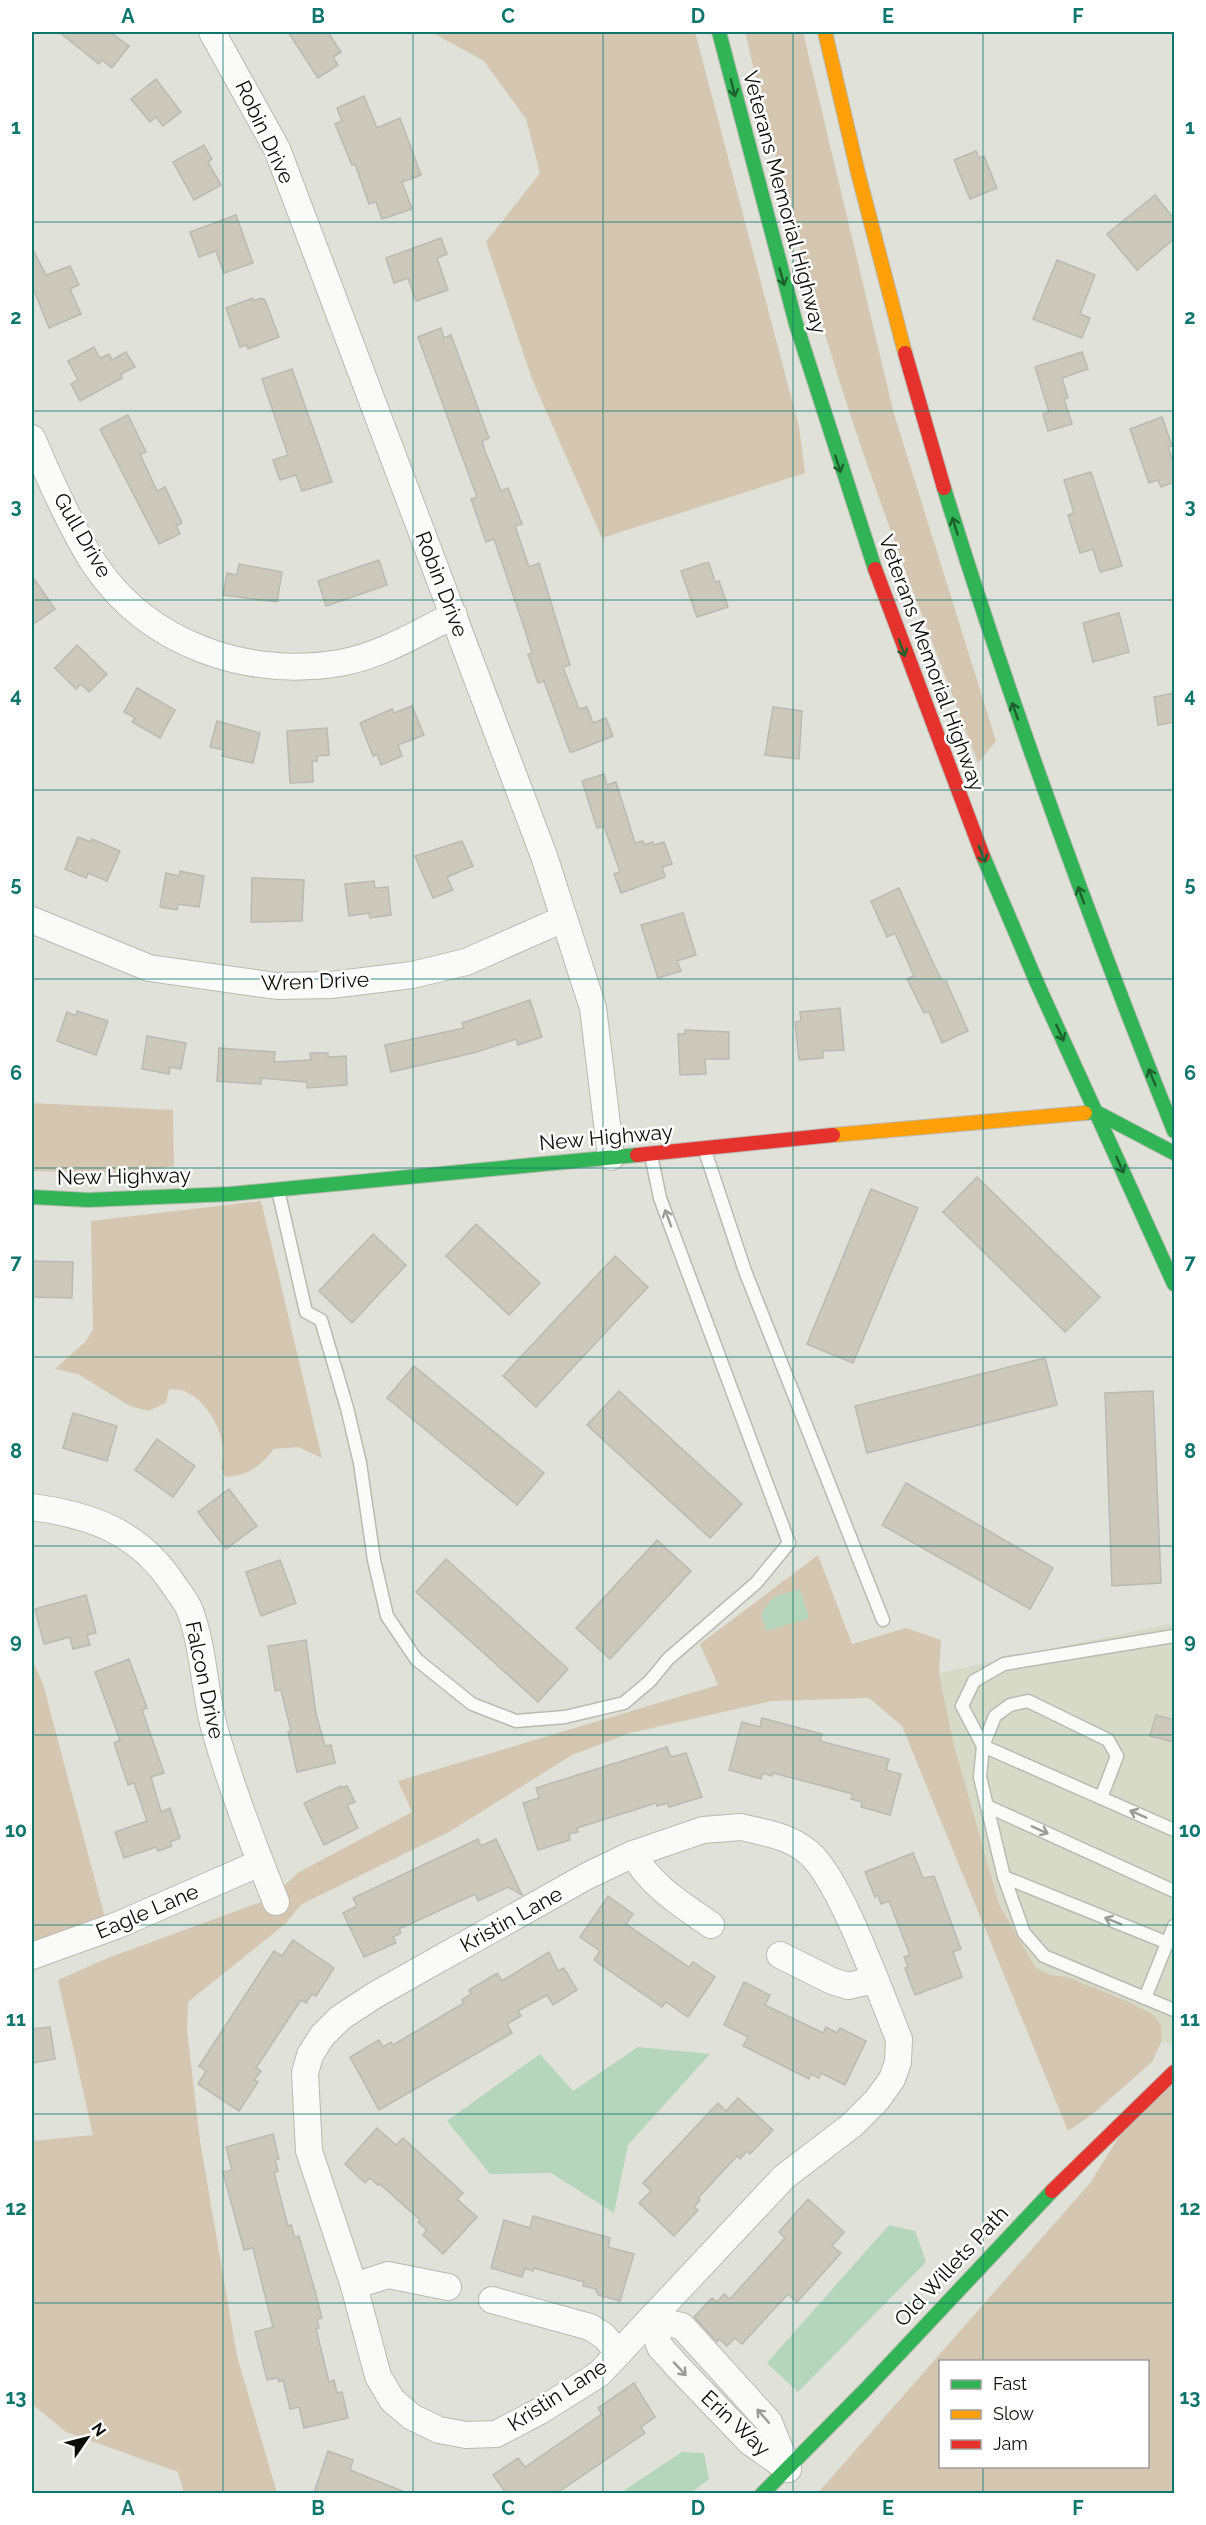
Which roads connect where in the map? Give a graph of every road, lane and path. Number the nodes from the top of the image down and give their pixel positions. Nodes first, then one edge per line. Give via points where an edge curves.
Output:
1 (212, 32) edge
2 (719, 32) edge
3 (825, 32) edge
4 (32, 438) edge
5 (454, 615) junction
6 (563, 919) junction
7 (32, 920) edge
8 (1096, 1112) junction
9 (1174, 1131) edge
10 (704, 1149) junction
11 (1174, 1153) edge
12 (651, 1154) junction
13 (610, 1157) junction
14 (278, 1189) junction
15 (32, 1197) edge
16 (1174, 1284) edge
17 (32, 1507) edge
18 (884, 1620) dead end
19 (1174, 1636) edge
20 (983, 1746) junction
21 (1101, 1798) junction
22 (987, 1806) junction
23 (1174, 1830) edge
24 (633, 1854) junction
25 (260, 1863) junction
26 (1004, 1877) junction
27 (1174, 1891) edge
28 (276, 1902) dead end
29 (711, 1925) dead end
30 (1174, 1926) edge
31 (1168, 1943) junction
32 (780, 1955) dead end
33 (32, 1956) edge
34 (874, 1980) junction
35 (1146, 1998) junction
36 (1174, 2010) edge
37 (1174, 2072) edge
38 (354, 2286) junction
39 (448, 2287) dead end
40 (492, 2300) dead end
41 (651, 2320) junction
42 (619, 2353) junction
43 (788, 2469) junction
44 (762, 2493) edge

1 - 5 street, Robin Drive via 277,149
2 -> 8 main road, Veterans Memorial Highway via 780,272 876,576 992,879
9 -> 3 main road via 1053,819 968,569 883,273
4 - 5 street, Gull Drive via 95,564 124,600 165,631 205,653 270,665 342,663 380,651
5 - 6 street, Robin Drive via 544,856
6 - 7 street, Wren Drive via 466,962 434,970 331,985 277,986 149,968
6 - 13 street, Robin Drive via 593,1008
8 - 10 main road, New Highway
8 - 11 main road
8 -> 16 main road, Veterans Memorial Highway
10 - 12 main road, New Highway
10 - 18 lane via 745,1271
12 - 13 main road, New Highway
14 -> 12 lane via 306,1312 321,1320 347,1408 387,1616 416,1659 472,1704 516,1721 565,1717 624,1703 756,1583 789,1542 660,1198
13 - 14 main road, New Highway
14 - 15 main road, New Highway via 88,1200
17 - 25 street, Falcon Drive via 65,1512 121,1532 159,1562 189,1609 231,1786
19 - 20 lane via 1004,1664 974,1681 962,1706
20 - 21 lane
20 - 21 lane via 995,1716 1010,1705 1028,1701 1108,1740 1117,1756
20 - 22 lane via 980,1777
23 -> 21 lane
22 - 26 lane
22 -> 27 lane
24 - 29 street via 660,1890
24 - 34 street, Kristin Lane via 703,1830 741,1827 789,1839 811,1854 835,1889
24 - 38 street, Kristin Lane via 375,1995 340,2018 322,2036 305,2073 309,2151
25 - 28 street, Falcon Drive
25 - 33 street, Eagle Lane via 118,1925
31 -> 26 lane
26 - 35 lane via 1024,1934 1044,1956
30 - 31 lane
31 - 35 lane
32 - 34 street via 848,1986
34 - 41 street, Kristin Lane via 898,2039 898,2062 892,2079 852,2125 784,2177
35 - 36 lane
37 - 43 main road, Old Willets Path via 1049,2193
38 - 39 street via 387,2275
38 - 42 street, Kristin Lane via 378,2376 392,2400 438,2430 466,2435 496,2434 599,2374
40 - 42 street via 590,2327
41 - 42 street, Kristin Lane
41 - 43 street, Erin Way via 682,2326 769,2422
43 - 44 main road, Old Willets Path

